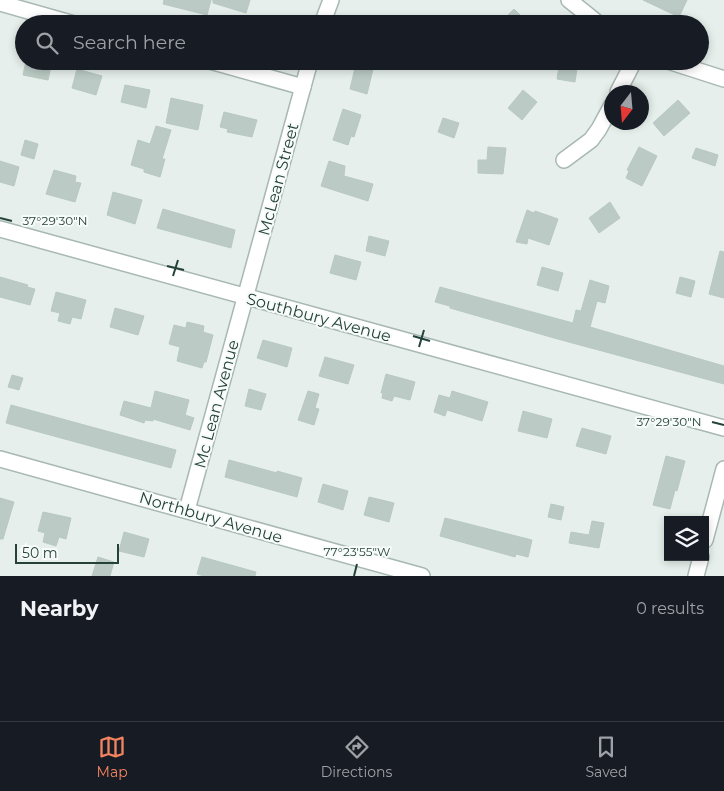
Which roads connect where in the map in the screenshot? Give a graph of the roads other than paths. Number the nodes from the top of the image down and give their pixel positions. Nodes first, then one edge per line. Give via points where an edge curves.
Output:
1 (331, 0) edge
2 (569, 0) edge
3 (0, 3) edge
4 (42, 15) edge
5 (325, 15) edge
6 (588, 15) edge
7 (242, 70) edge
8 (308, 70) edge
9 (629, 70) edge
10 (696, 70) edge
11 (724, 79) edge
12 (622, 85) edge
13 (303, 87) junction
14 (604, 120) edge
15 (564, 160) dead end
16 (0, 229) edge
17 (245, 297) junction
18 (724, 428) edge
19 (0, 460) edge
20 (724, 469) edge
21 (187, 510) junction
22 (709, 525) edge
23 (700, 561) edge
24 (422, 576) edge
25 (696, 576) edge

1 - 5 street
2 - 6 street
3 - 4 street
7 - 13 street
8 - 13 street, McLean Street
9 - 12 street
10 - 11 street
13 - 17 street, McLean Street
14 - 15 street via 591,140
16 - 17 street, Southbury Avenue
17 - 18 street, Southbury Avenue
17 - 21 street, Mc Lean Avenue
19 - 21 street, Northbury Avenue
20 - 22 street
21 - 24 street, Northbury Avenue
23 - 25 street

